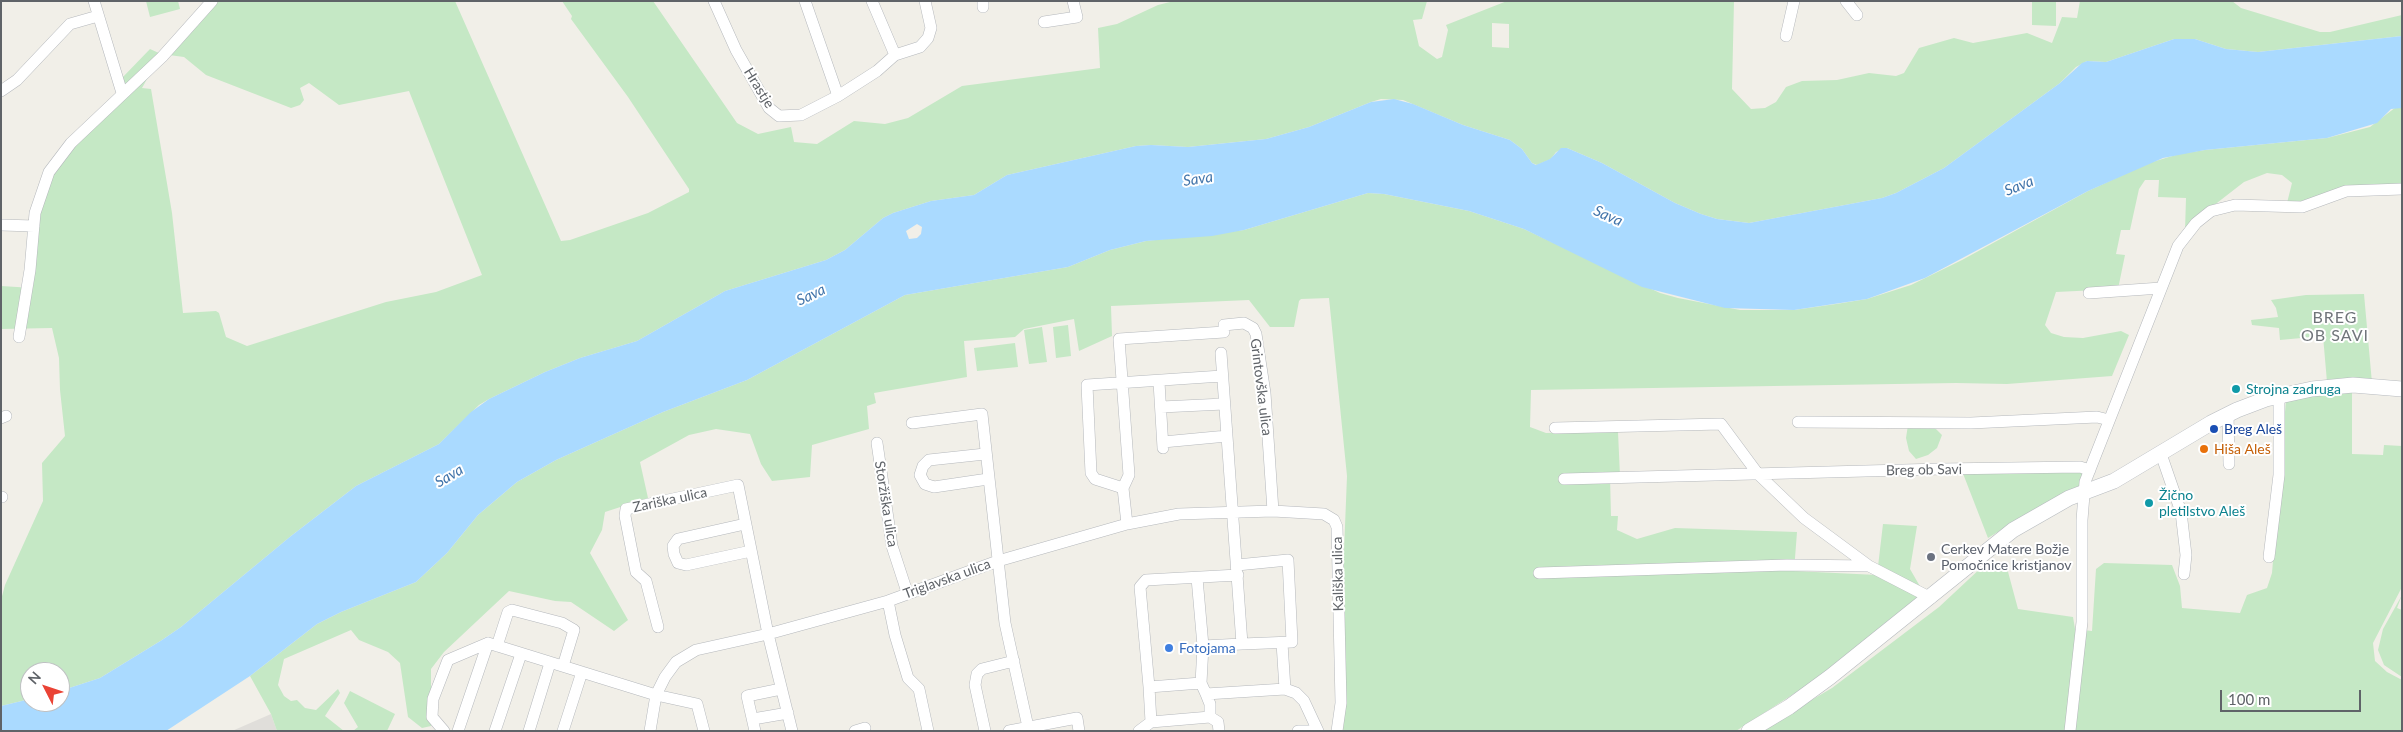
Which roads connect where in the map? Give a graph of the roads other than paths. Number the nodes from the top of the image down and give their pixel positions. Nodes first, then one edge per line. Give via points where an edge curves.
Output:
1 (94, 1) edge
2 (212, 1) edge
3 (714, 1) edge
4 (805, 1) edge
5 (872, 1) edge
6 (925, 1) edge
7 (1073, 1) edge
8 (1794, 1) edge
9 (1846, 1) edge
10 (1856, 15) dead end
11 (98, 16) junction
12 (1044, 22) dead end
13 (1786, 36) dead end
14 (895, 55) junction
15 (1, 91) edge
16 (122, 93) junction
17 (838, 96) junction
18 (2402, 189) edge
19 (1, 225) edge
20 (34, 226) junction
21 (2161, 288) junction
22 (2089, 293) dead end
23 (19, 337) dead end
24 (1221, 353) dead end
25 (1222, 376) junction
26 (1122, 382) junction
27 (1159, 382) junction
28 (2402, 389) edge
29 (2279, 395) junction
30 (1224, 404) junction
31 (1161, 407) junction
32 (2228, 414) junction
33 (2109, 420) junction
34 (1798, 422) dead end
35 (912, 423) dead end
36 (1555, 428) dead end
37 (1227, 436) junction
38 (877, 443) dead end
39 (985, 454) junction
40 (2161, 454) junction
41 (2229, 464) dead end
42 (2090, 470) junction
43 (1758, 474) junction
44 (1564, 479) dead end
45 (988, 480) junction
46 (1123, 488) junction
47 (2085, 493) junction
48 (1233, 511) junction
49 (1273, 511) junction
50 (745, 524) junction
51 (1127, 524) junction
52 (751, 551) junction
53 (2269, 557) dead end
54 (998, 561) junction
55 (1869, 566) junction
56 (1238, 570) junction
57 (1539, 573) dead end
58 (2184, 574) dead end
59 (1197, 578) junction
60 (907, 592) junction
61 (1931, 598) junction
62 (888, 601) junction
63 (658, 628) dead end
64 (768, 634) junction
65 (1282, 643) junction
66 (493, 644) junction
67 (1242, 644) junction
68 (1203, 646) junction
69 (521, 654) junction
70 (1014, 661) junction
71 (550, 663) junction
72 (562, 666) junction
73 (582, 672) junction
74 (1201, 683) junction
75 (1149, 687) junction
76 (781, 689) junction
77 (1285, 689) junction
78 (1206, 694) junction
79 (656, 695) junction
80 (788, 713) junction
81 (1210, 717) junction
82 (1151, 722) junction
83 (754, 725) edge
84 (1028, 727) junction
85 (444, 731) edge
86 (458, 731) edge
87 (496, 731) edge
88 (529, 731) edge
89 (563, 731) edge
90 (650, 731) edge
91 (704, 731) edge
92 (792, 731) edge
93 (928, 731) edge
94 (985, 731) edge
95 (1010, 731) edge
96 (1079, 731) edge
97 (1139, 731) edge
98 (1219, 731) edge
99 (1298, 731) edge
100 (1312, 731) edge
101 (1318, 731) edge
102 (1337, 731) edge
103 (1749, 731) edge
104 (2070, 731) edge

1 - 11 street
2 - 16 street via 162,57
3 - 17 street, Hrastje via 736,50 769,108 779,116 801,115
4 - 17 street
5 - 14 street
6 - 14 street, Hrastje via 931,28 928,38 920,47
7 - 12 street via 1077,17
8 - 13 street
9 - 10 street
11 - 15 street via 70,24 18,80
11 - 16 street
14 - 17 street, Hrastje
16 - 20 street via 55,161 39,196
18 - 21 street via 2346,191 2302,207 2236,205 2212,211 2196,223 2178,246
19 - 20 street
20 - 23 street
21 - 22 street
21 - 33 street
24 - 25 street
25 - 27 street
25 - 30 street
26 - 27 street
26 - 46 street, Grintovška ulica via 1129,475
26 - 46 street via 1087,385 1090,473 1095,479
26 - 49 street, Grintovška ulica via 1119,339 1224,332 1224,325 1230,324 1244,323 1252,328 1256,334 1265,394
27 - 31 street
28 - 29 street via 2353,385
29 - 32 street
29 - 53 street via 2279,475
30 - 31 street
30 - 37 street
31 - 37 street via 1163,445
32 - 40 street
32 - 41 street
33 - 34 street via 2097,417 1971,424
33 - 42 street
35 - 39 street via 982,414
36 - 43 street via 1721,424
37 - 48 street
38 - 60 street, Storžiška ulica via 892,546
39 - 45 street
39 - 45 street via 928,460 920,475 925,484 934,487
40 - 47 street via 2114,481
40 - 58 street via 2181,512 2186,554
42 - 43 street, Breg ob Savi via 2080,467
42 - 47 street
43 - 44 street, Breg ob Savi
43 - 55 street via 1804,518
45 - 54 street
46 - 51 street, Grintovška ulica
47 - 61 street via 2069,498 2013,530
47 - 104 street via 2082,622
48 - 49 street, Kališka ulica
48 - 51 street, Kališka ulica via 1179,514
48 - 56 street
49 - 102 street, Kališka ulica via 1324,514 1334,520 1337,528 1341,703
50 - 52 street, Zariška ulica
50 - 52 street via 678,539 674,554 678,563 686,565
50 - 63 street, Zariška ulica via 738,485 626,509 624,516 636,572 646,581
51 - 54 street, Triglavska ulica
52 - 64 street, Zariška ulica
54 - 60 street, Triglavska ulica
54 - 70 street via 1005,623
55 - 57 street via 1787,565
55 - 61 street
56 - 59 street
56 - 65 street via 1288,560 1292,642
56 - 67 street
59 - 68 street
59 - 75 street via 1146,580 1140,587
60 - 62 street, Triglavska ulica
61 - 103 street via 1803,697
62 - 64 street, Triglavska ulica
62 - 93 street via 908,678 919,689
64 - 76 street
64 - 79 street, Triglavska ulica via 696,650 676,662
65 - 67 street
65 - 77 street
66 - 69 street
66 - 72 street via 508,612 512,610 562,623 574,630
66 - 85 street via 448,660 433,699 432,717
66 - 86 street
67 - 68 street
68 - 74 street
69 - 71 street
69 - 87 street
70 - 84 street
70 - 94 street via 982,669 976,674 975,685
71 - 72 street
71 - 88 street
72 - 73 street
73 - 79 street
73 - 89 street
74 - 75 street
74 - 78 street
75 - 82 street
76 - 80 street
76 - 83 street via 747,696
77 - 78 street
77 - 101 street via 1304,701
78 - 81 street
79 - 90 street, Triglavska ulica
79 - 91 street via 697,704
80 - 83 street
80 - 92 street
81 - 82 street
81 - 98 street via 1218,722
82 - 97 street
84 - 95 street
84 - 96 street via 1077,718
99 - 100 street

